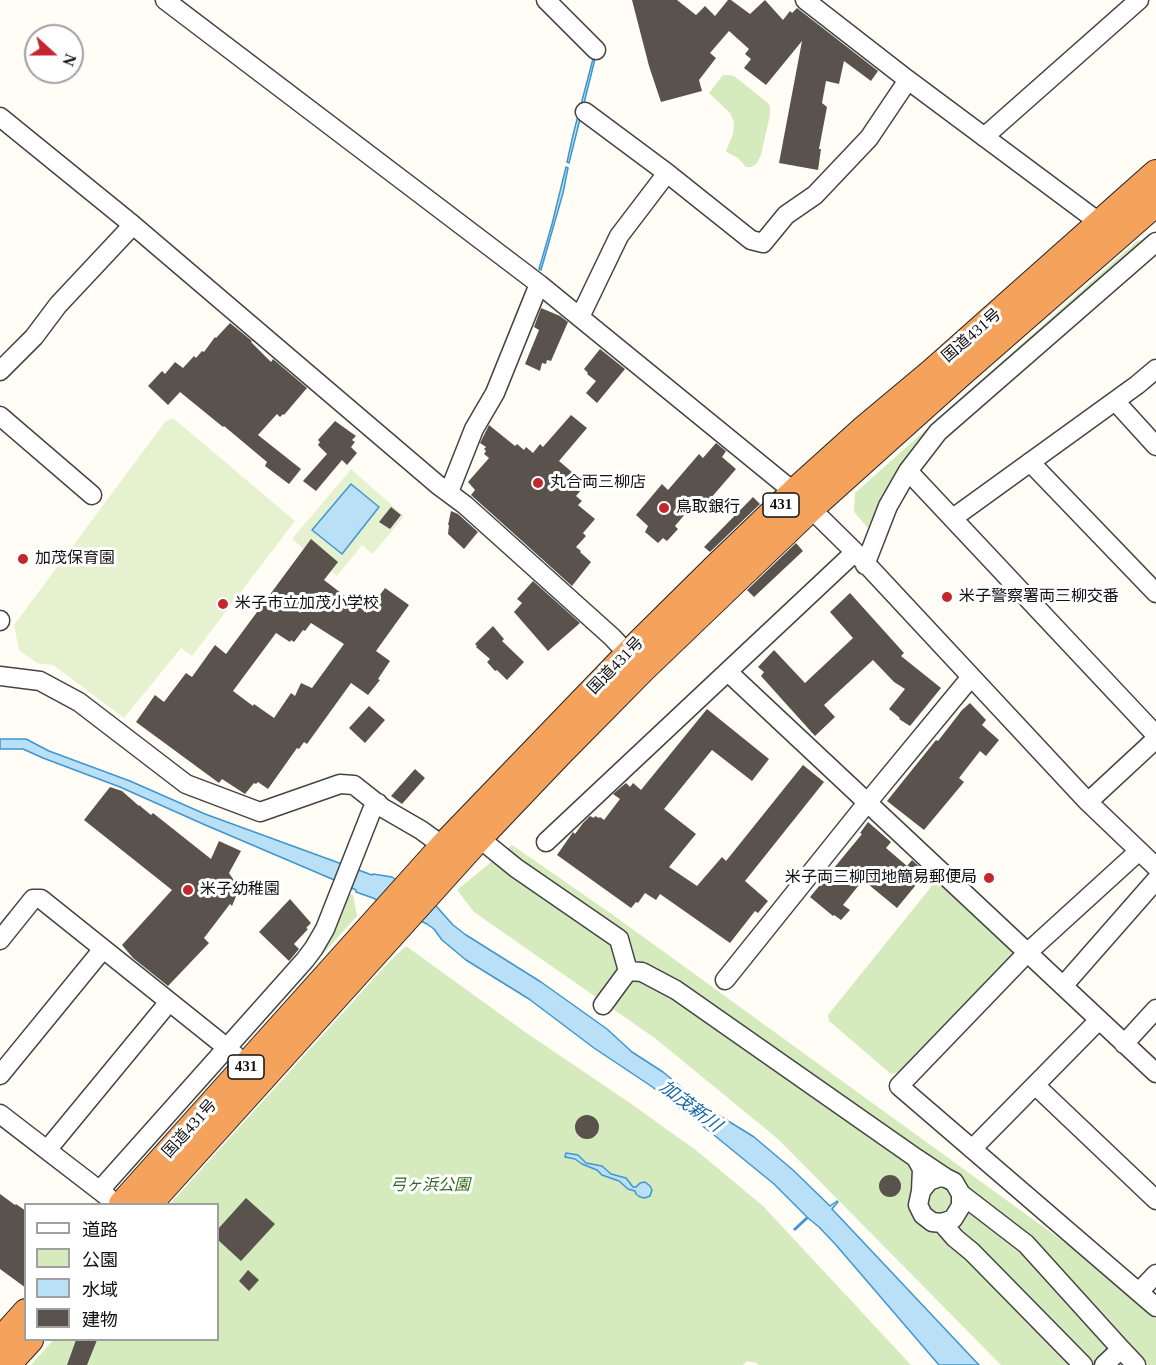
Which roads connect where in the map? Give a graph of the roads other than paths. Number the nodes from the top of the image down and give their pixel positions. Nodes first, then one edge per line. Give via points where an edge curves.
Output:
1 (165, 0) edge
2 (546, 0) edge
3 (805, 0) edge
4 (1139, 0) edge
5 (596, 50) dead end
6 (908, 80) junction
7 (585, 112) dead end
8 (0, 117) edge
9 (984, 137) junction
10 (667, 173) junction
11 (1156, 173) edge
12 (1156, 203) edge
13 (1100, 223) junction
14 (133, 225) junction
15 (1156, 242) edge
16 (539, 284) junction
17 (580, 317) junction
18 (1156, 369) edge
19 (0, 371) edge
20 (1115, 401) junction
21 (0, 416) edge
22 (1156, 446) edge
23 (1030, 462) junction
24 (908, 471) junction
25 (448, 492) junction
26 (92, 495) dead end
27 (803, 500) junction
28 (953, 518) junction
29 (860, 558) junction
30 (1156, 593) edge
31 (628, 654) junction
32 (728, 672) junction
33 (0, 676) edge
34 (971, 677) junction
35 (1156, 737) edge
36 (1088, 802) junction
37 (378, 803) junction
38 (867, 803) junction
39 (479, 838) junction
40 (546, 842) dead end
41 (1139, 851) junction
42 (439, 862) junction
43 (1156, 867) edge
44 (1156, 880) edge
45 (376, 936) junction
46 (0, 940) edge
47 (103, 950) junction
48 (1028, 953) junction
49 (628, 970) junction
50 (724, 980) dead end
51 (1063, 986) junction
52 (169, 1002) junction
53 (603, 1005) dead end
54 (1156, 1009) edge
55 (1099, 1020) junction
56 (1125, 1044) junction
57 (226, 1047) junction
58 (247, 1066) junction
59 (1156, 1073) edge
60 (0, 1076) edge
61 (1035, 1085) junction
62 (0, 1114) edge
63 (972, 1149) junction
64 (47, 1150) junction
65 (916, 1158) junction
66 (946, 1178) junction
67 (100, 1190) junction
68 (921, 1191) junction
69 (961, 1194) junction
70 (1156, 1200) edge
71 (119, 1203) edge
72 (121, 1203) edge
73 (150, 1203) edge
74 (942, 1223) junction
75 (1156, 1274) edge
76 (1139, 1292) junction
77 (1156, 1307) edge
78 (24, 1314) edge
79 (0, 1341) edge
80 (29, 1341) edge
81 (1121, 1350) junction
82 (7, 1365) edge
83 (1083, 1365) edge
84 (1104, 1365) edge
85 (1136, 1365) edge

1 - 16 street
2 - 5 street
3 - 6 street
4 - 9 street
6 - 9 street
6 - 10 street via 869,138 815,195 786,215 763,243 751,240
7 - 10 street
8 - 14 street
9 - 13 street
10 - 17 street via 619,236
11 - 13 highway, 国道431号 / 431
12 - 27 highway, 国道431号 / 431 via 958,376
13 - 27 highway, 国道431号 / 431 via 865,428
14 - 19 street
14 - 25 street
15 - 24 street via 938,432
16 - 17 street
16 - 25 street via 495,393 474,429
17 - 27 street
18 - 20 street
20 - 22 street
20 - 23 street
21 - 26 street
23 - 28 street
23 - 30 street
24 - 28 street
24 - 29 street
25 - 31 street
27 - 29 street
27 - 31 highway, 国道431号 / 431 via 713,570
27 - 39 highway, 国道431号 / 431
28 - 35 street
29 - 32 street
29 - 34 street
31 - 42 highway, 国道431号 / 431
32 - 38 street
32 - 40 street
33 - 37 street via 40,681 79,702 186,784 260,812 340,784 354,785
34 - 36 street
34 - 38 street
35 - 36 street
36 - 41 street
37 - 42 street
37 - 57 street via 319,940
38 - 48 street
38 - 50 street
39 - 42 highway, 国道431号 / 431
39 - 49 street via 619,939
41 - 43 street
41 - 48 street
42 - 45 highway, 国道431号 / 431
44 - 51 street
45 - 58 highway, 国道431号 / 431
45 - 73 highway, 国道431号 / 431
46 - 47 street via 33,899 39,898
47 - 52 street
47 - 60 street
48 - 51 street
48 - 63 street via 899,1086
49 - 53 street
49 - 65 street via 642,972 676,990
51 - 55 street
52 - 57 street
52 - 64 street
54 - 56 street
55 - 56 street
55 - 61 street
56 - 59 street
57 - 58 street
57 - 67 street
58 - 72 highway, 国道431号 / 431
61 - 63 street
61 - 70 street
62 - 64 street
63 - 76 street
64 - 67 street
65 - 66 street
65 - 68 street via 922,1169
66 - 68 street via 929,1180
66 - 69 street via 954,1182
67 - 71 street
68 - 74 street via 918,1205 923,1215
69 - 74 street via 961,1206 953,1219
69 - 81 street via 1026,1244
74 - 83 street
75 - 76 street
76 - 77 street
78 - 79 highway
80 - 82 highway
81 - 84 street
81 - 85 street

